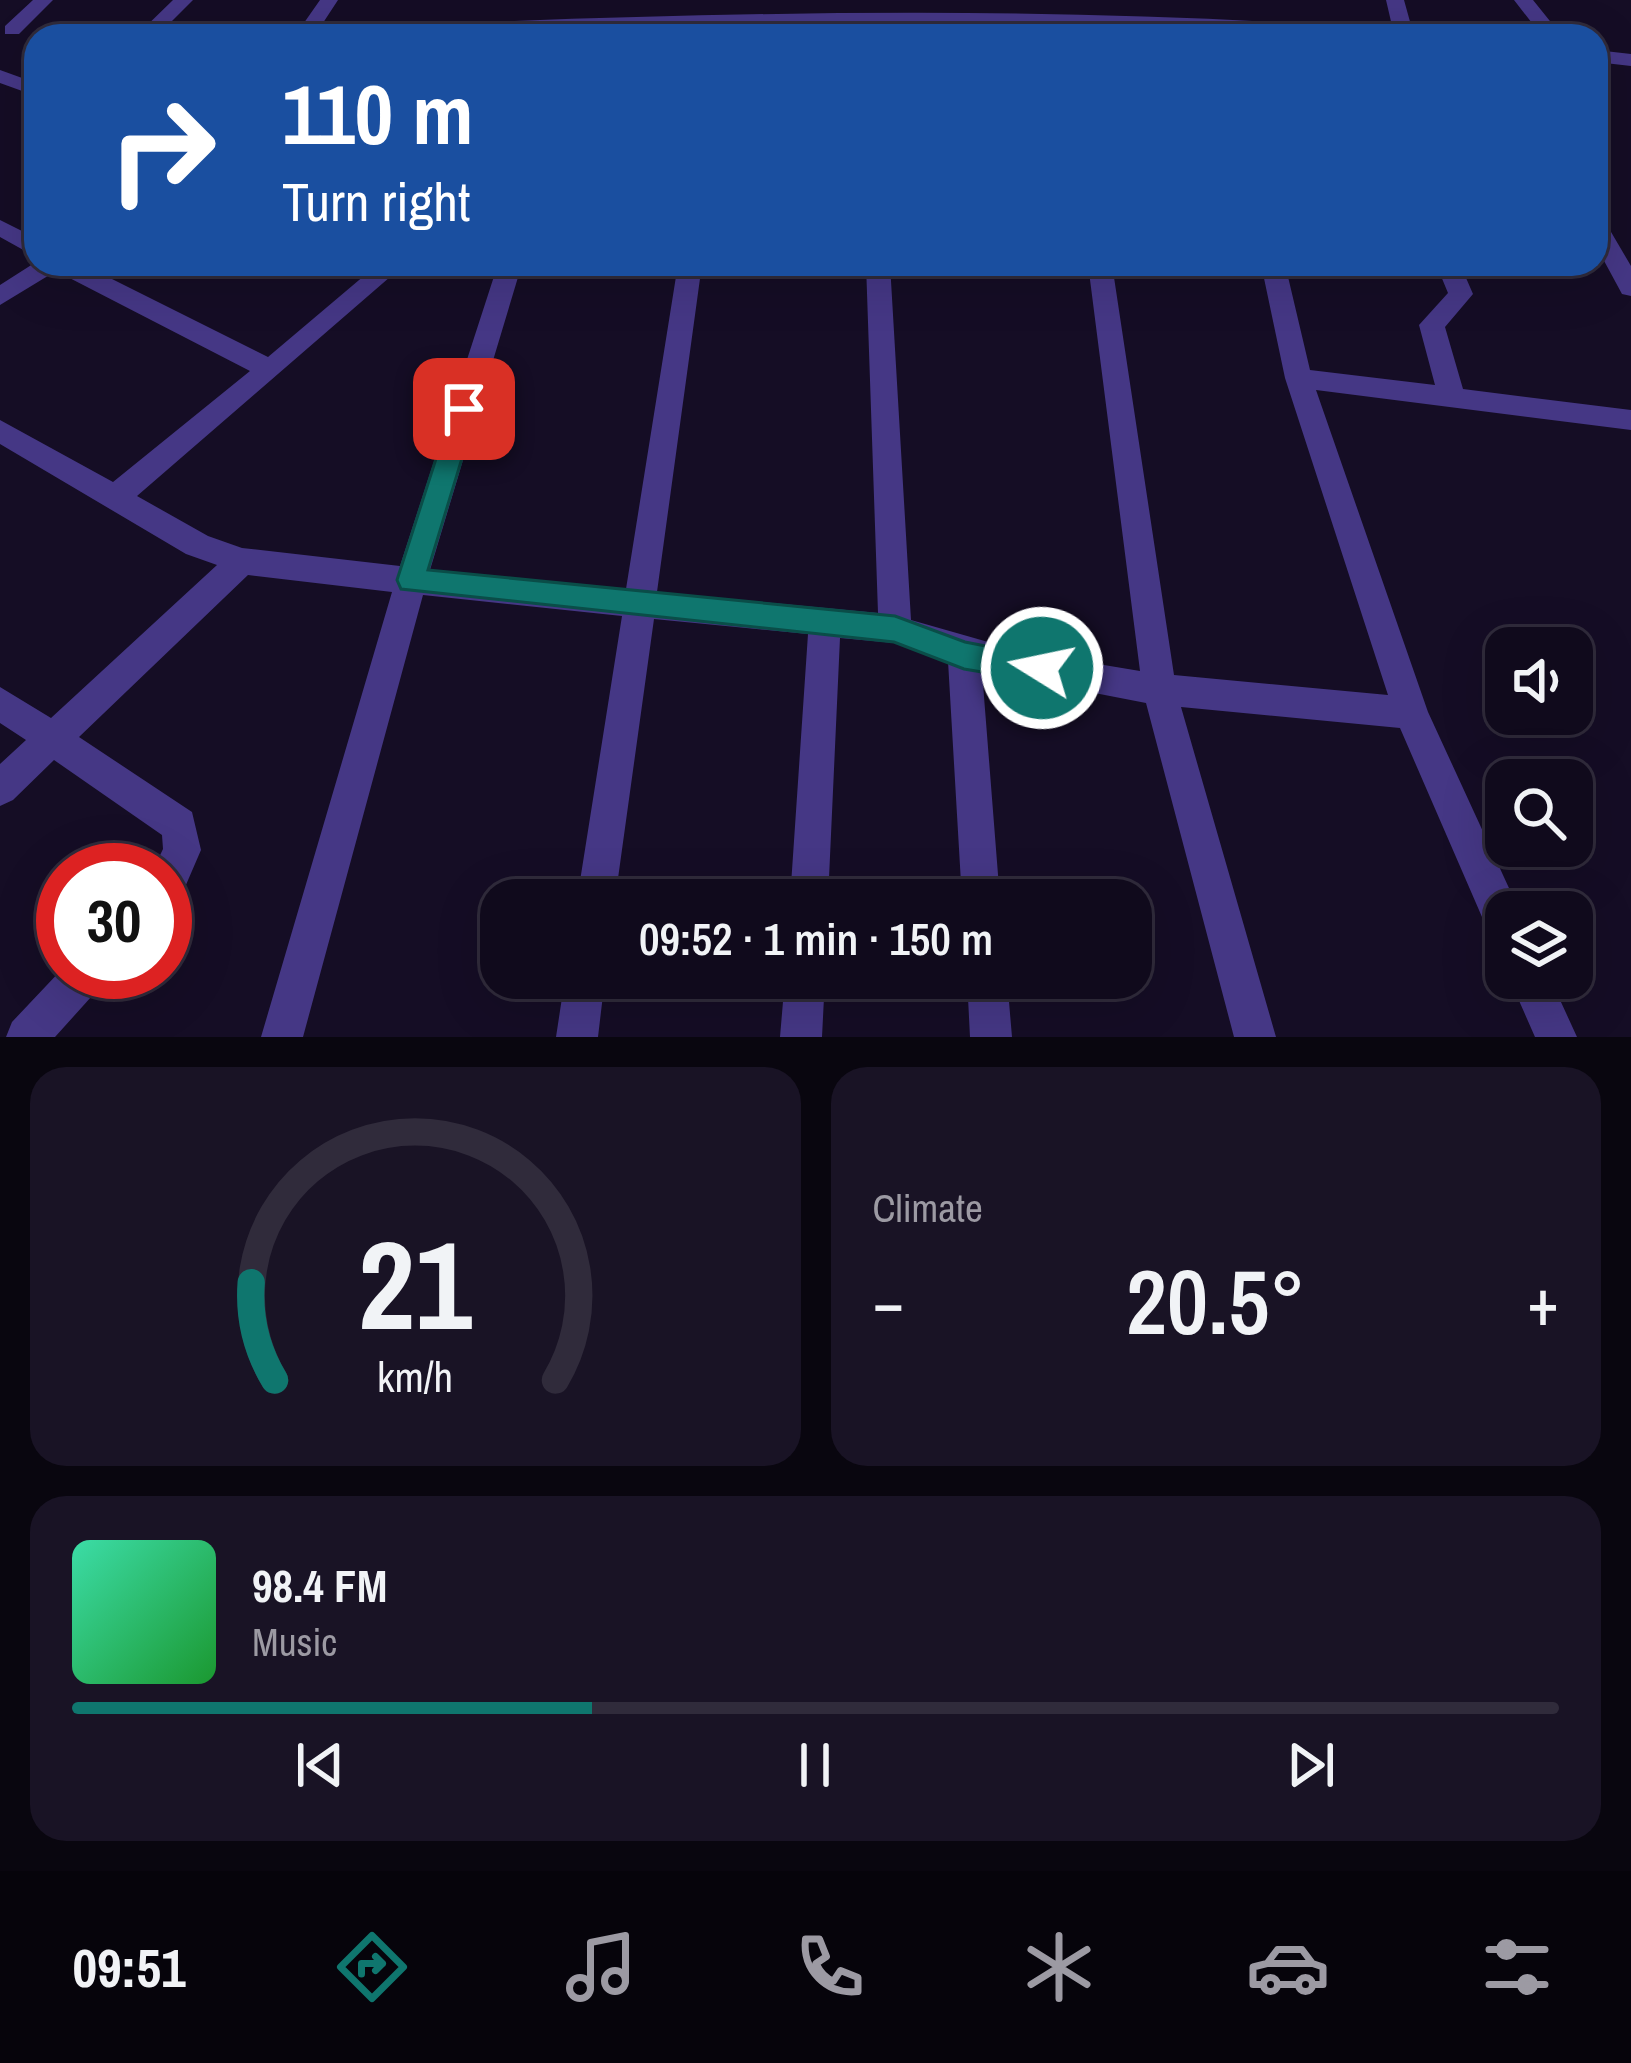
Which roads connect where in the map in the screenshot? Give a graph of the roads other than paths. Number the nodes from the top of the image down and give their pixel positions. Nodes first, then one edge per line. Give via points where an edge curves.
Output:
1 (44, 0) edge
2 (184, 0) edge
3 (611, 0) edge
4 (859, 0) edge
5 (989, 0) edge
6 (1120, 0) edge
7 (1523, 0) edge
8 (447, 5) dead end
9 (847, 19) junction
10 (980, 19) junction
11 (1112, 21) junction
12 (159, 24) edge
13 (440, 24) edge
14 (592, 24) edge
15 (768, 24) edge
16 (864, 24) edge
17 (914, 24) edge
18 (1028, 24) edge
19 (1093, 24) edge
20 (1144, 24) edge
21 (1542, 24) edge
22 (12, 30) dead end
23 (1608, 247) edge
24 (32, 276) edge
25 (86, 276) edge
26 (379, 276) edge
27 (506, 276) edge
28 (688, 276) edge
29 (879, 276) edge
30 (1102, 276) edge
31 (1276, 276) edge
32 (1453, 276) edge
33 (1631, 288) edge
34 (0, 297) edge
35 (270, 370) junction
36 (1298, 379) junction
37 (1452, 398) junction
38 (1631, 420) edge
39 (0, 431) edge
40 (114, 498) junction
41 (242, 561) junction
42 (411, 580) junction
43 (640, 604) junction
44 (825, 622) junction
45 (895, 629) junction
46 (964, 655) junction
47 (1159, 688) junction
48 (0, 703) edge
49 (1411, 712) junction
50 (53, 740) junction
51 (0, 788) edge
52 (181, 843) edge
53 (599, 879) edge
54 (810, 879) edge
55 (980, 879) edge
56 (1490, 891) edge
57 (62, 999) edge
58 (582, 999) edge
59 (804, 999) edge
60 (988, 999) edge
61 (1539, 999) edge
62 (27, 1037) edge
63 (282, 1037) edge
64 (577, 1037) edge
65 (801, 1037) edge
66 (991, 1037) edge
67 (1255, 1037) edge
68 (1556, 1037) edge

1 - 22 street
2 - 12 street
3 - 14 street
4 - 9 street
5 - 10 street
6 - 11 street
7 - 21 street
8 - 13 street
9 - 15 street
9 - 16 street
10 - 17 street
10 - 18 street
11 - 19 street
11 - 20 street
23 - 33 street
24 - 34 street
25 - 35 street
26 - 35 street
27 - 42 street
28 - 43 street
29 - 45 street
30 - 47 street
31 - 36 street
32 - 37 street via 1461,294 1432,325
35 - 40 street
36 - 37 street
36 - 49 street
37 - 38 street
39 - 40 street
40 - 41 street
41 - 42 street
41 - 50 street
42 - 43 street
42 - 63 street
43 - 44 street
43 - 53 street
44 - 45 street
44 - 54 street
45 - 46 street
46 - 47 street
46 - 55 street
47 - 49 street
47 - 67 street
48 - 50 street
49 - 56 street
50 - 51 street
50 - 52 street via 179,825
57 - 62 street
58 - 64 street
59 - 65 street
60 - 66 street
61 - 68 street

